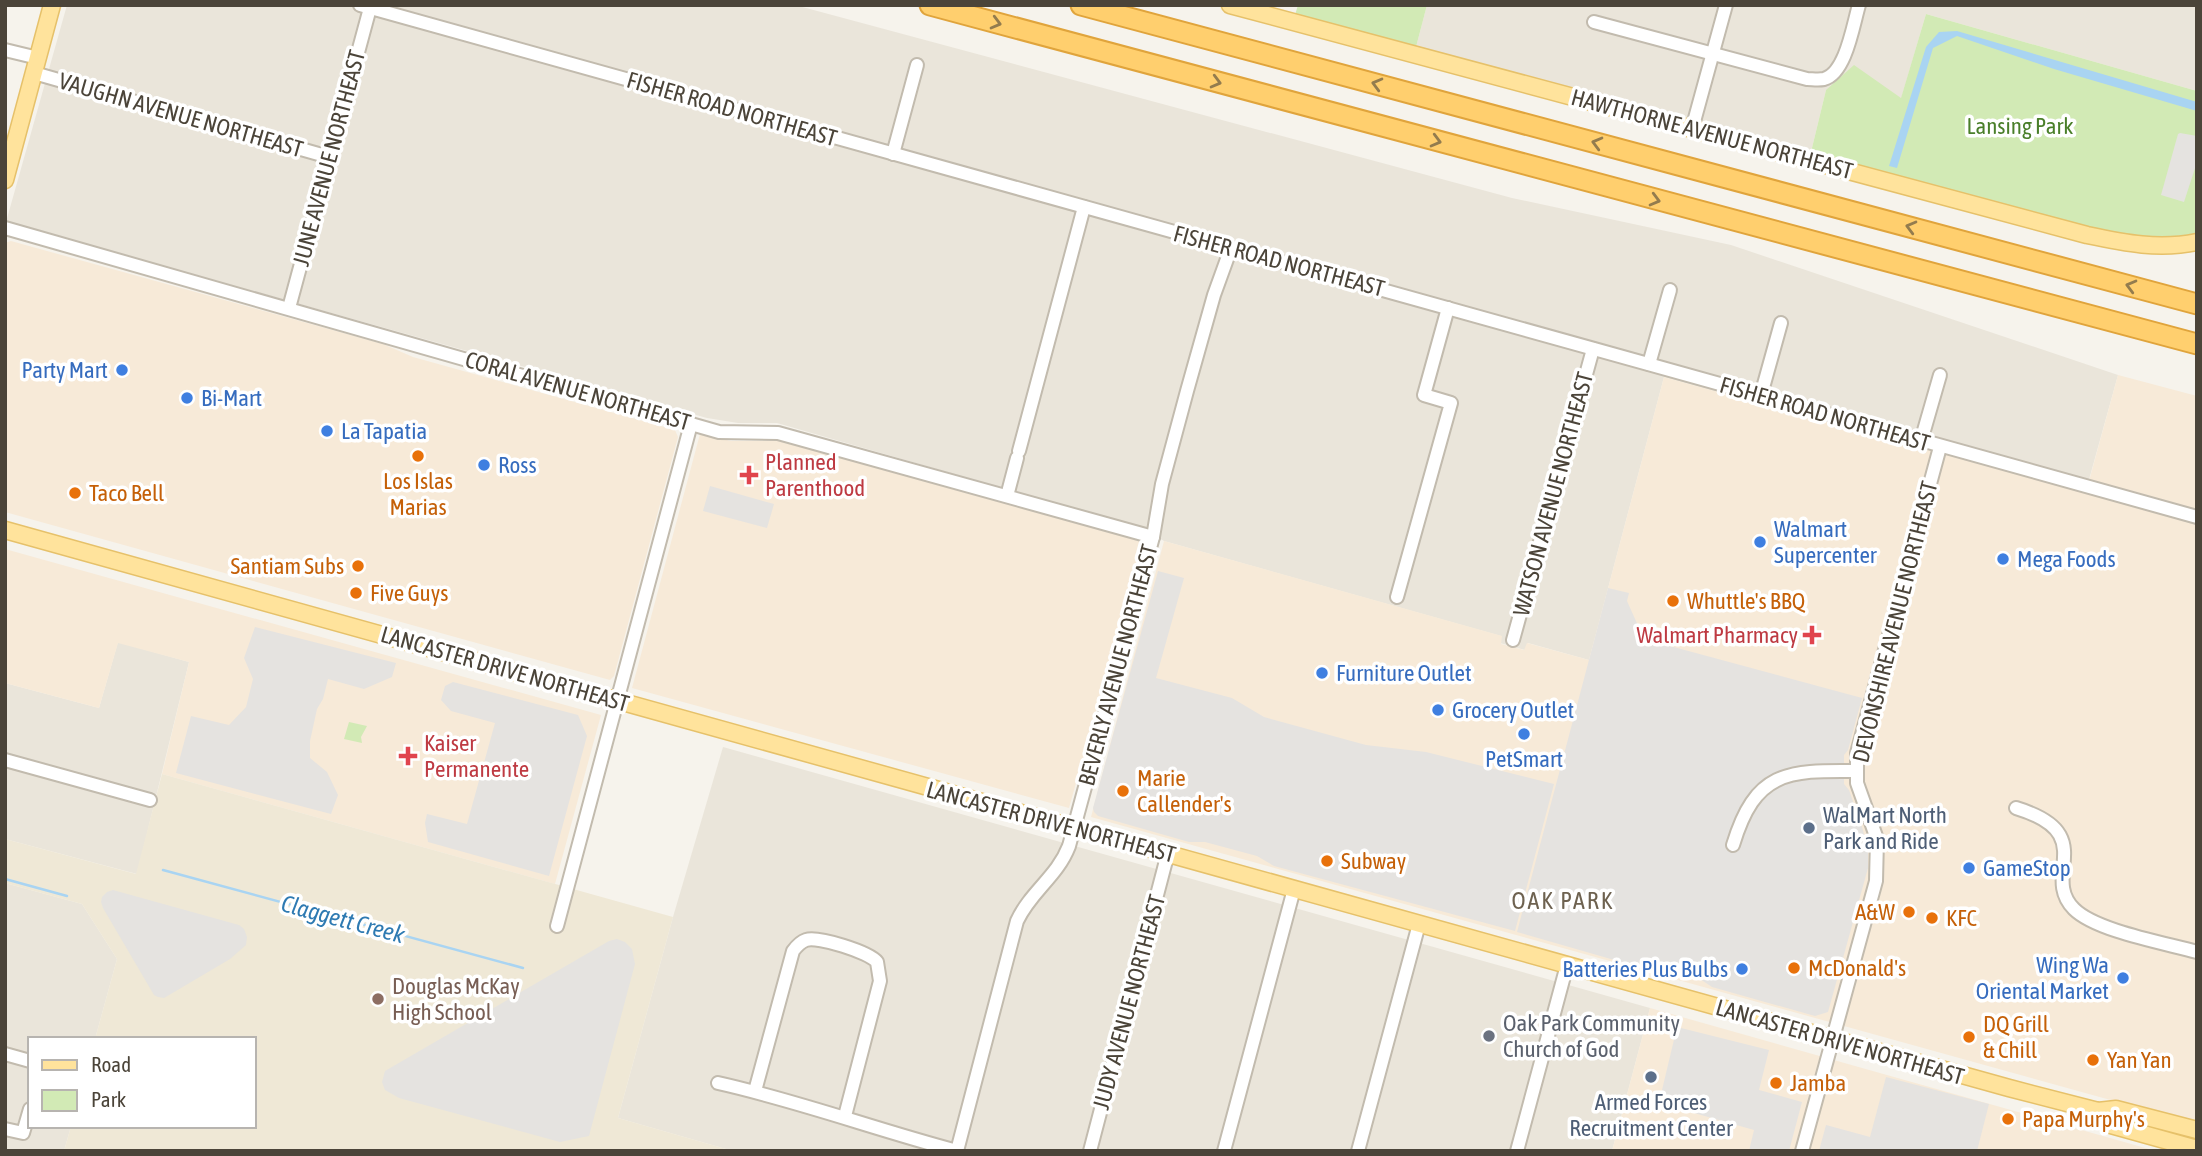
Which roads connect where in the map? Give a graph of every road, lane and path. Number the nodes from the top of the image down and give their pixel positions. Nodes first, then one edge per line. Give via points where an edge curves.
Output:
1 (52, 5) edge
2 (930, 5) edge
3 (1081, 5) edge
4 (1230, 5) edge
5 (1726, 5) edge
6 (1859, 5) edge
7 (365, 7) edge
8 (1594, 22) dead end
9 (5, 50) edge
10 (1712, 54) junction
11 (917, 65) dead end
12 (36, 66) junction
13 (1692, 129) junction
14 (893, 154) junction
15 (329, 157) junction
16 (5, 180) edge
17 (1084, 207) junction
18 (5, 228) edge
19 (2197, 242) edge
20 (1231, 248) junction
21 (1670, 290) dead end
22 (2197, 304) edge
23 (289, 307) junction
24 (1448, 308) junction
25 (1781, 323) dead end
26 (2197, 344) edge
27 (1593, 349) junction
28 (1649, 364) junction
29 (1940, 375) dead end
30 (1761, 396) junction
31 (691, 424) junction
32 (1921, 441) junction
33 (1940, 447) junction
34 (1007, 496) junction
35 (2197, 517) edge
36 (5, 530) edge
37 (1153, 537) junction
38 (1397, 597) dead end
39 (1513, 640) dead end
40 (618, 701) junction
41 (5, 760) edge
42 (1856, 771) junction
43 (150, 800) dead end
44 (2016, 808) dead end
45 (1074, 828) junction
46 (1732, 845) dead end
47 (1168, 853) junction
48 (1294, 889) junction
49 (1419, 924) junction
50 (557, 926) dead end
51 (2197, 952) edge
52 (1567, 965) junction
53 (1832, 1039) junction
54 (5, 1055) edge
55 (28, 1061) edge
56 (718, 1083) dead end
57 (755, 1091) junction
58 (2098, 1111) junction
59 (28, 1116) edge
60 (845, 1116) junction
61 (5, 1129) edge
62 (2197, 1129) edge
63 (2140, 1133) junction
64 (2197, 1137) edge
65 (2197, 1149) edge
66 (957, 1151) edge
67 (1090, 1151) edge
68 (1224, 1151) edge
69 (1358, 1151) edge
70 (1517, 1151) edge
71 (1802, 1151) edge

1 - 12 main road
2 -> 26 highway
22 -> 3 highway
4 - 13 main road, HAWTHORNE AVENUE NORTHEAST
5 - 10 street
6 - 10 street via 1843,60 1830,76 1807,79
7 - 14 street, FISHER ROAD NORTHEAST
7 - 15 street, JUNE AVENUE NORTHEAST
8 - 10 street
9 - 12 street, VAUGHN AVENUE NORTHEAST
10 - 13 street
11 - 14 street
12 - 15 street, VAUGHN AVENUE NORTHEAST
12 - 16 main road
13 - 19 main road, HAWTHORNE AVENUE NORTHEAST via 2101,238 2143,246
14 - 17 street, FISHER ROAD NORTHEAST
15 - 23 street, JUNE AVENUE NORTHEAST
17 - 20 street, FISHER ROAD NORTHEAST
17 - 34 street
18 - 23 street, CORAL AVENUE NORTHEAST
20 - 24 street, FISHER ROAD NORTHEAST
20 - 37 street, BEVERLY AVENUE NORTHEAST via 1185,398
21 - 28 street
23 - 31 street, CORAL AVENUE NORTHEAST
24 - 27 street, FISHER ROAD NORTHEAST
24 - 38 street via 1424,395 1451,402
25 - 30 street
27 - 28 street, FISHER ROAD NORTHEAST
27 - 39 street, WATSON AVENUE NORTHEAST
28 - 30 street, FISHER ROAD NORTHEAST
29 - 32 street
30 - 32 street, FISHER ROAD NORTHEAST
31 - 34 street, CORAL AVENUE NORTHEAST via 725,433 778,433
31 - 40 street
32 - 33 street, FISHER ROAD NORTHEAST
33 - 35 street, FISHER ROAD NORTHEAST
33 - 42 street, DEVONSHIRE AVENUE NORTHEAST via 1857,753
34 - 37 street, CORAL AVENUE NORTHEAST
36 - 40 main road, LANCASTER DRIVE NORTHEAST
37 - 45 street, BEVERLY AVENUE NORTHEAST
40 - 45 main road, LANCASTER DRIVE NORTHEAST
40 - 50 street
41 - 43 street
42 - 46 street via 1795,774 1766,785 1746,808
42 - 53 street, DEVONSHIRE AVENUE NORTHEAST via 1877,839 1878,866
44 - 51 street via 2053,825 2063,841 2064,891 2072,908 2102,927
45 - 47 main road, LANCASTER DRIVE NORTHEAST
45 - 66 street, BEVERLY AVENUE NORTHEAST via 1060,866 1017,921
47 - 48 main road, LANCASTER DRIVE NORTHEAST
47 - 67 street, JUDY AVENUE NORTHEAST
48 - 49 main road, LANCASTER DRIVE NORTHEAST
48 - 68 street
49 - 52 main road, LANCASTER DRIVE NORTHEAST
49 - 69 street
52 - 53 main road, LANCASTER DRIVE NORTHEAST
52 - 70 street
53 - 58 main road, LANCASTER DRIVE NORTHEAST
53 - 71 street, DEVONSHIRE AVENUE NORTHEAST
54 - 55 street
56 - 57 street
57 - 60 street
57 - 60 street via 793,951 805,940 814,939 864,953 877,962 880,981
58 - 62 main road, LANCASTER DRIVE NORTHEAST via 2116,1109
58 - 63 main road, LANCASTER DRIVE NORTHEAST via 2111,1125
59 - 61 street via 23,1133
60 - 66 street
63 - 64 main road via 2159,1129
63 - 65 main road, LANCASTER DRIVE NORTHEAST

